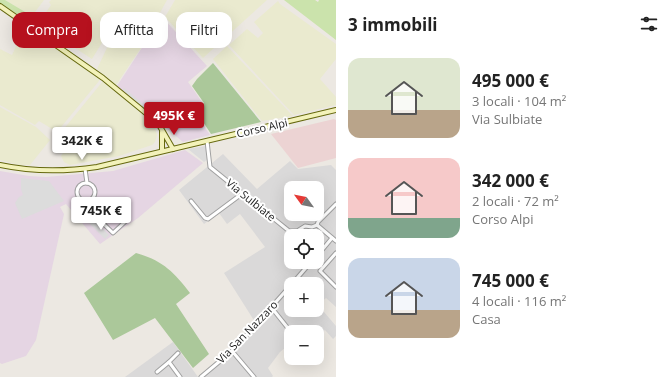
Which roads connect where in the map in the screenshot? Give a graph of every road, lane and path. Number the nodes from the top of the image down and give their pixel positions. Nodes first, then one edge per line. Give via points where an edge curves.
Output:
1 (0, 6) edge
2 (336, 110) edge
3 (162, 131) junction
4 (207, 141) junction
5 (173, 149) junction
6 (162, 151) junction
7 (0, 165) edge
8 (85, 169) junction
9 (87, 183) junction
10 (243, 193) junction
11 (86, 201) junction
12 (191, 201) dead end
13 (336, 204) edge
14 (127, 220) dead end
15 (317, 225) junction
16 (332, 238) junction
17 (336, 241) edge
18 (324, 246) edge
19 (336, 254) edge
20 (305, 269) edge
21 (299, 277) edge
22 (336, 287) edge
23 (284, 293) edge
24 (271, 307) junction
25 (285, 325) edge
26 (232, 351) junction
27 (178, 353) dead end
28 (169, 362) junction
29 (157, 372) dead end
30 (180, 377) edge
31 (201, 377) edge
32 (254, 377) edge

1 - 3 main road via 91,69 158,123
2 - 4 main road, Corso Alpi
3 - 5 main road
3 - 6 main road
4 - 5 main road, Corso Alpi
4 - 10 street, Via Sulbiate via 210,166
5 - 6 main road, Corso Alpi
6 - 8 main road, Corso Alpi
7 - 8 main road, Corso Alpi via 41,171
8 - 9 street
9 - 11 street via 93,186 95,192 92,198
9 - 11 street via 80,184 76,193 80,199
10 - 12 street via 208,219
10 - 15 street, Via Sulbiate via 289,231
11 - 14 street via 86,207 113,233
13 - 15 street
15 - 16 street
16 - 17 street
16 - 18 street
19 - 22 street via 320,271
20 - 21 street, Via San Nazzaro
23 - 24 street, Via San Nazzaro
24 - 25 street
24 - 26 street, Via San Nazzaro
26 - 31 street, Via San Nazzaro
26 - 32 street
27 - 28 street
28 - 29 street
28 - 30 street

